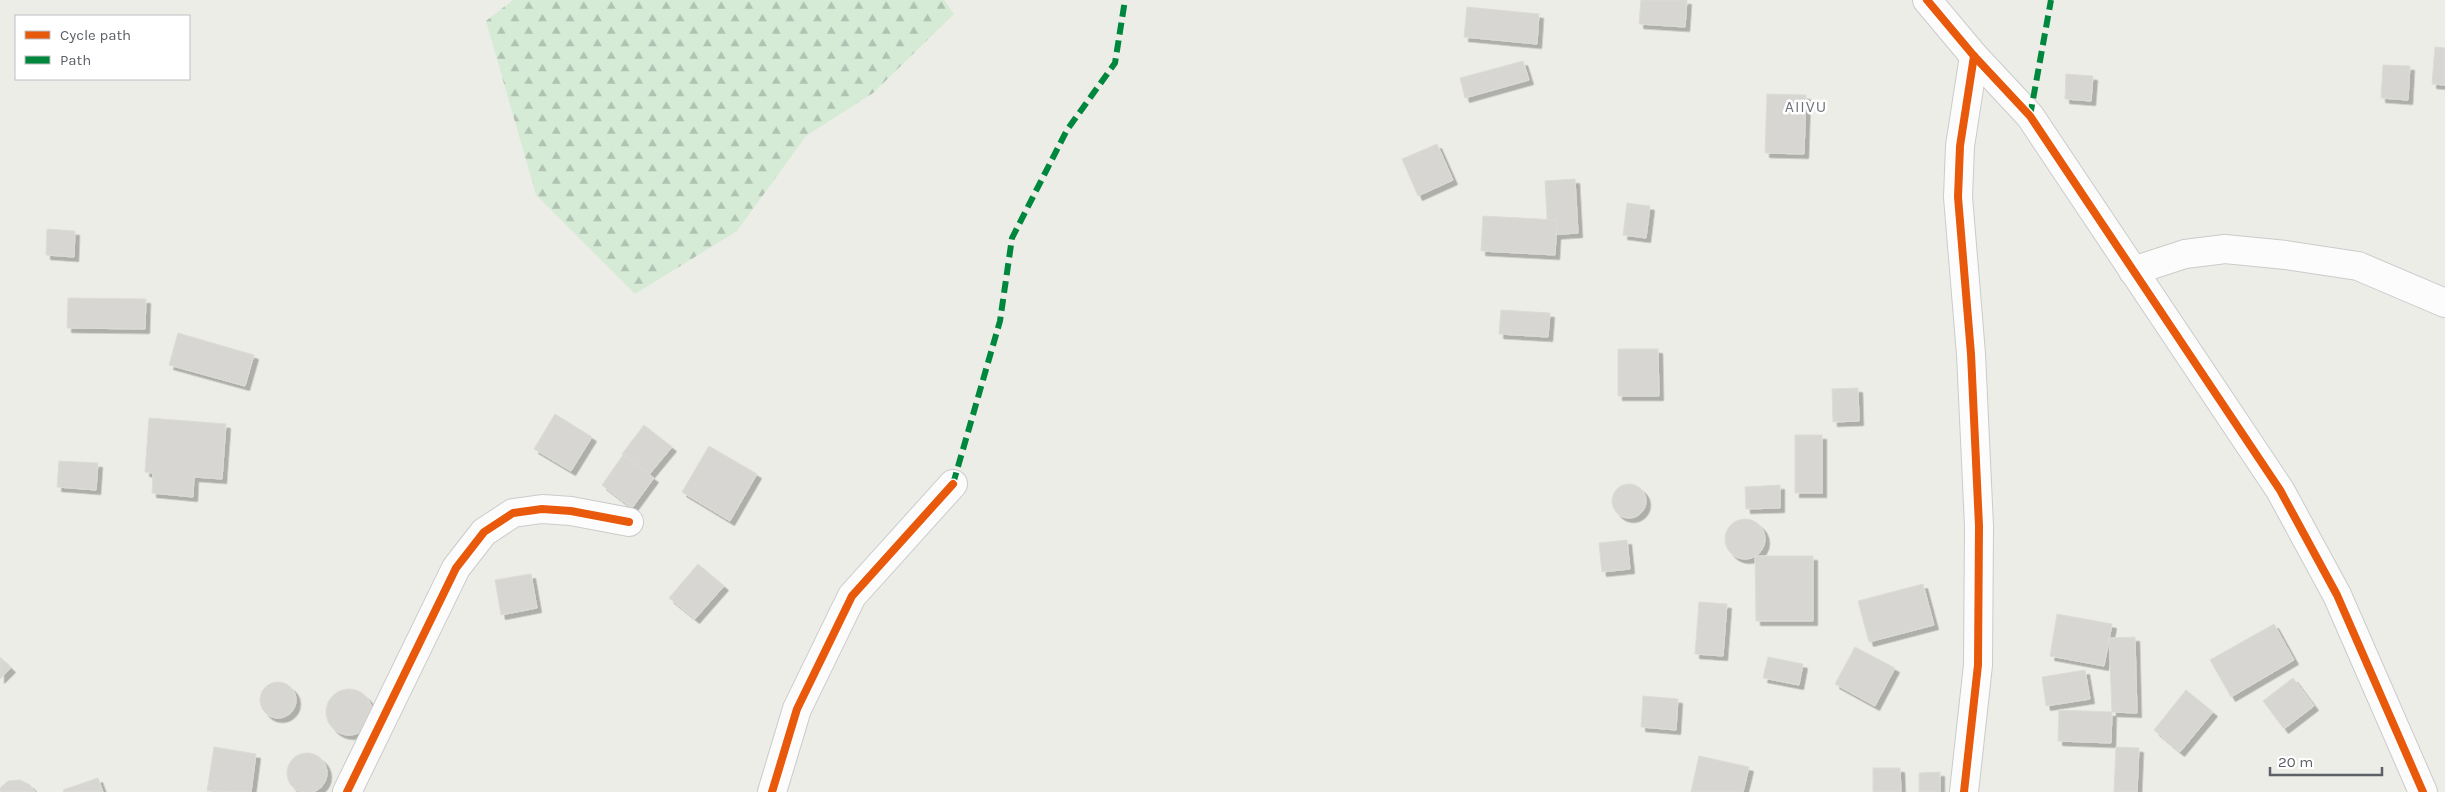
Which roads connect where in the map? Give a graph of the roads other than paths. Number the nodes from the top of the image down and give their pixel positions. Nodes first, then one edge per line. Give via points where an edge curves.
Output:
1 (1927, 0) edge
2 (1974, 56) junction
3 (2133, 271) junction
4 (2445, 303) edge
5 (953, 484) dead end
6 (629, 522) dead end
7 (347, 792) edge
8 (772, 792) edge
9 (1964, 792) edge
10 (2423, 792) edge

1 - 2 street
2 - 3 street via 2030,116
2 - 9 street via 1960,146 1958,198 1971,354 1979,526 1978,664
3 - 4 street via 2185,254 2225,250 2286,255 2358,266
3 - 10 street via 2280,490 2337,595
5 - 8 street via 852,596 797,709
6 - 7 street via 542,509 513,513 484,532 456,568

